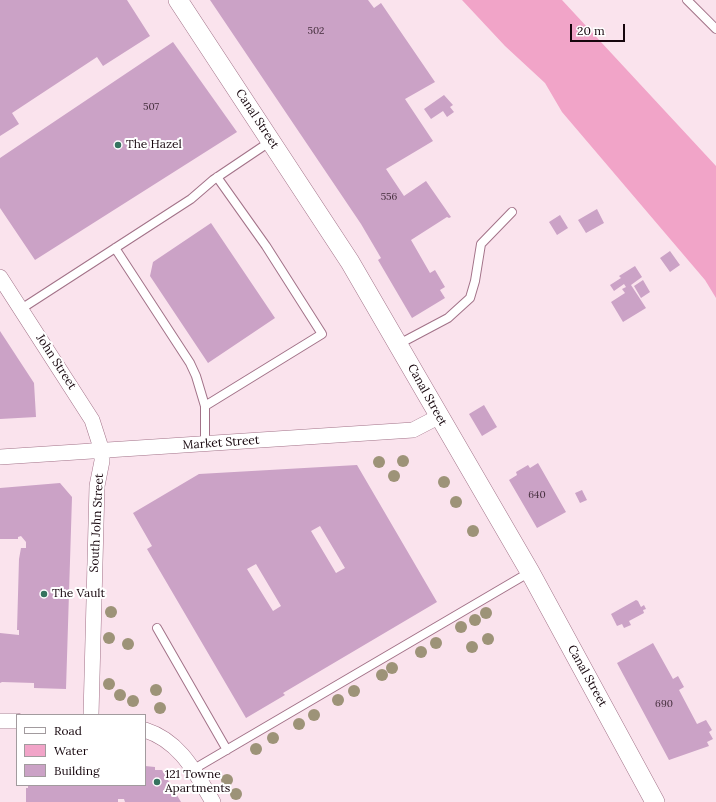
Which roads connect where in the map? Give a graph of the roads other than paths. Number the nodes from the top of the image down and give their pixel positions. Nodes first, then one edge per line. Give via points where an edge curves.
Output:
1 (178, 0) edge
2 (687, 0) edge
3 (716, 29) edge
4 (271, 141) junction
5 (217, 177) junction
6 (512, 212) dead end
7 (116, 248) junction
8 (0, 278) edge
9 (21, 309) junction
10 (399, 344) junction
11 (205, 406) junction
12 (440, 416) junction
13 (205, 444) junction
14 (102, 451) junction
15 (0, 457) edge
16 (530, 572) junction
17 (157, 628) dead end
18 (91, 714) edge
19 (0, 721) edge
20 (16, 722) edge
21 (146, 730) edge
22 (227, 750) junction
23 (194, 769) junction
24 (213, 802) edge
25 (655, 802) edge

1 - 4 street, Canal Street
2 - 3 lane
4 - 5 lane
4 - 10 street, Canal Street via 341,248
5 - 7 lane via 191,199
5 - 11 lane via 266,246 322,334
6 - 10 lane via 481,244 476,281 470,298 448,318
7 - 9 lane
7 - 11 lane via 190,363
8 - 9 street, John Street
9 - 14 street, John Street via 87,410
10 - 12 street, Canal Street
11 - 13 lane
12 - 13 street, Market Street via 414,430
12 - 16 street, Canal Street
13 - 14 street, Market Street
14 - 15 street, Market Street
14 - 18 street, South John Street via 97,486
16 - 22 lane
16 - 25 street, Canal Street
17 - 22 lane
19 - 20 street
21 - 23 street via 165,738 181,752
22 - 23 lane
23 - 24 street

